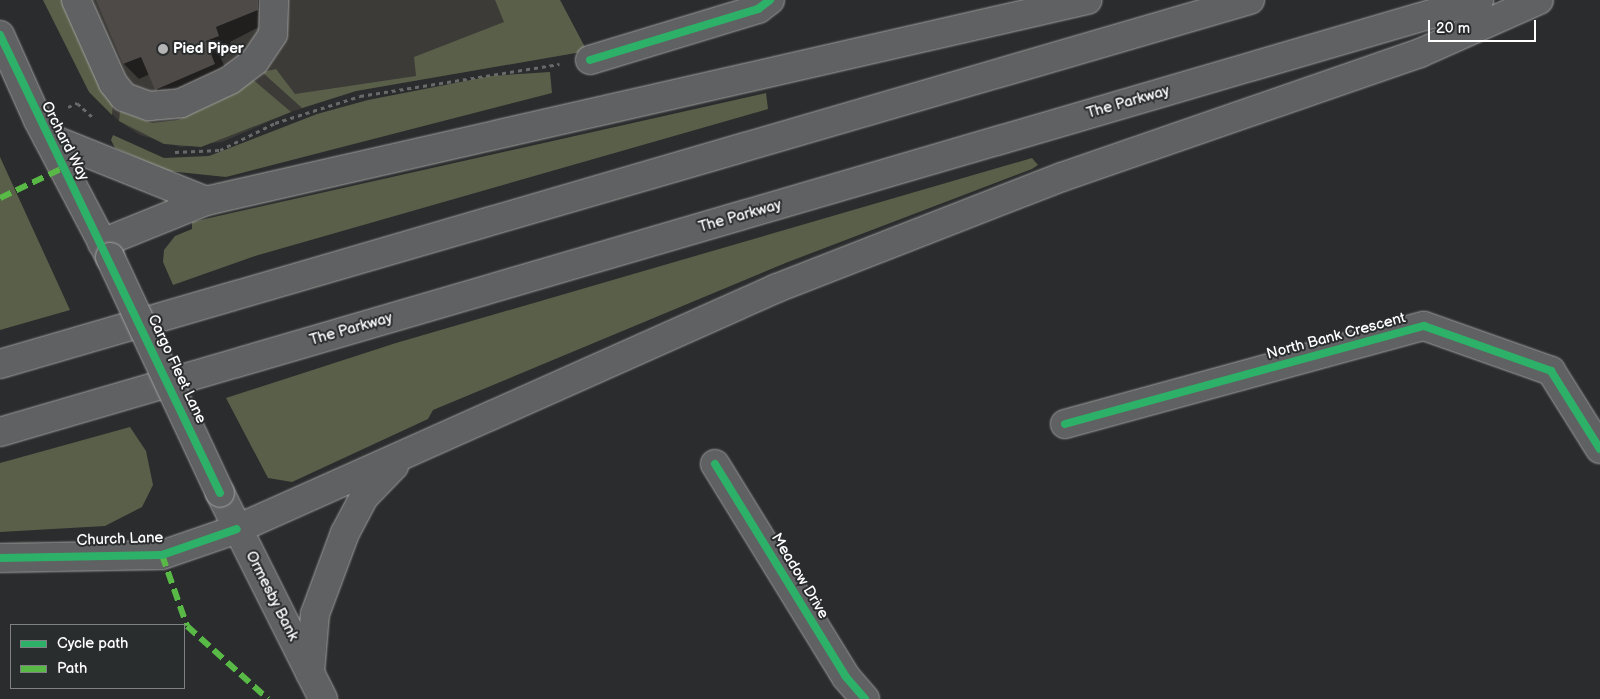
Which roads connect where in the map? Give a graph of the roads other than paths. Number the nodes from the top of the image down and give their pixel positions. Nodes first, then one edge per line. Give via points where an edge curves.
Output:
1 (76, 0) edge
2 (274, 0) edge
3 (1087, 0) edge
4 (1250, 0) edge
5 (1479, 0) edge
6 (1539, 0) edge
7 (760, 3) edge
8 (0, 35) edge
9 (590, 60) road end
10 (42, 129) junction
11 (206, 201) junction
12 (106, 250) junction
13 (0, 364) edge
14 (1065, 424) dead end
15 (0, 432) edge
16 (1600, 449) edge
17 (404, 456) junction
18 (716, 464) dead end
19 (220, 493) joint
20 (237, 529) junction
21 (0, 558) edge
22 (315, 691) edge
23 (865, 699) edge

1 - 2 main road via 113,83 124,97 149,106 181,103 230,80 255,61 273,34
3 - 11 main road
4 - 13 main road
5 - 15 main road, The Parkway
6 - 17 main road, Church Lane via 1420,53 1062,176 777,288
7 - 9 main road
8 - 10 main road, Orchard Way
10 - 11 main road
10 - 12 main road, Orchard Way
11 - 12 main road
12 - 19 main road, Cargo Fleet Lane, bridge
14 - 16 main road, North Bank Crescent via 1424,326 1551,371
17 - 20 main road, Church Lane
17 - 22 main road via 364,497 346,533 315,614
18 - 23 main road, Meadow Drive via 846,677
19 - 20 main road, Ormesby Bank
20 - 21 main road, Church Lane via 162,555
20 - 22 main road, Ormesby Bank

